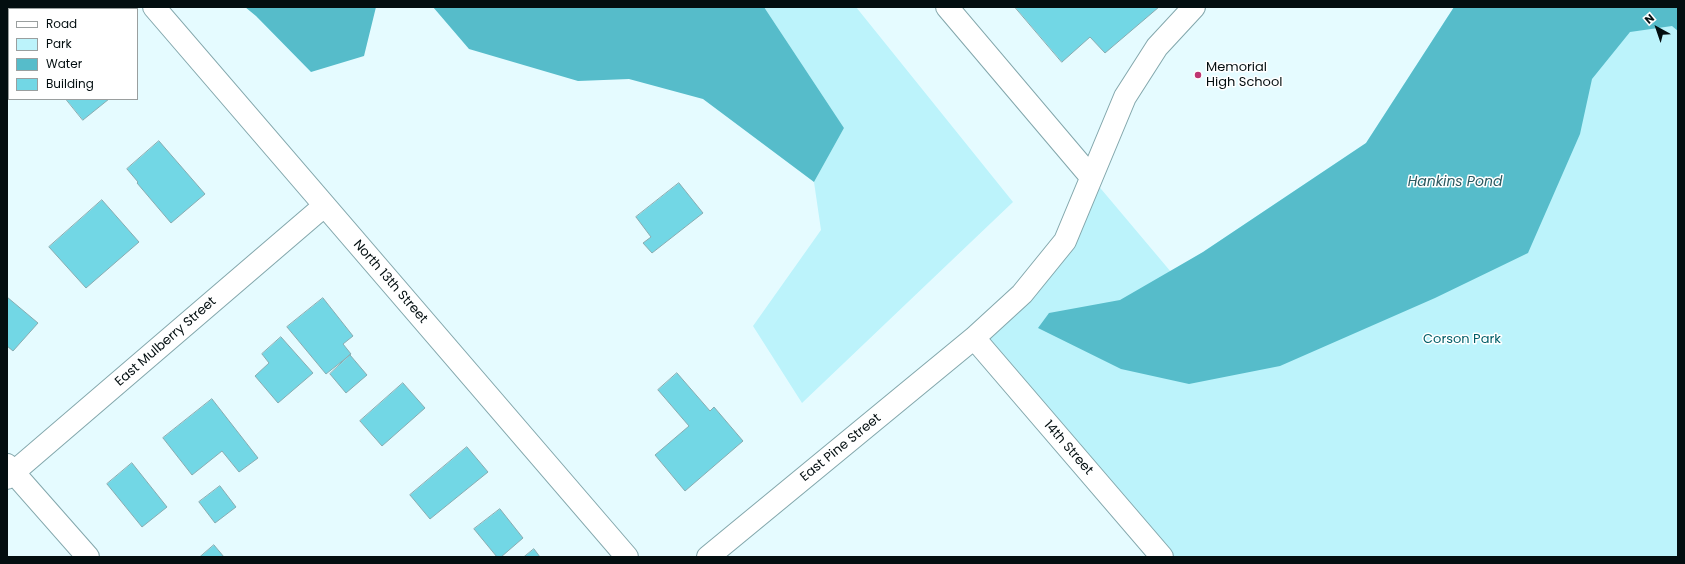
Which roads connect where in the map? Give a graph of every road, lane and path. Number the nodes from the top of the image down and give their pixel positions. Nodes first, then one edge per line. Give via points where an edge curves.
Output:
1 (154, 7) edge
2 (948, 7) edge
3 (1194, 7) edge
4 (1091, 177) junction
5 (324, 206) junction
6 (974, 338) junction
7 (9, 472) edge
8 (88, 557) edge
9 (627, 557) edge
10 (708, 557) edge
11 (1162, 557) edge

1 - 5 street, North 13th Street
2 - 4 street
3 - 4 street, East Pine Street via 1157,47 1125,97
4 - 6 street, East Pine Street via 1065,241 1022,294
5 - 7 street, East Mulberry Street
5 - 9 street, North 13th Street
6 - 10 street, East Pine Street
6 - 11 street, 14th Street
7 - 8 street

